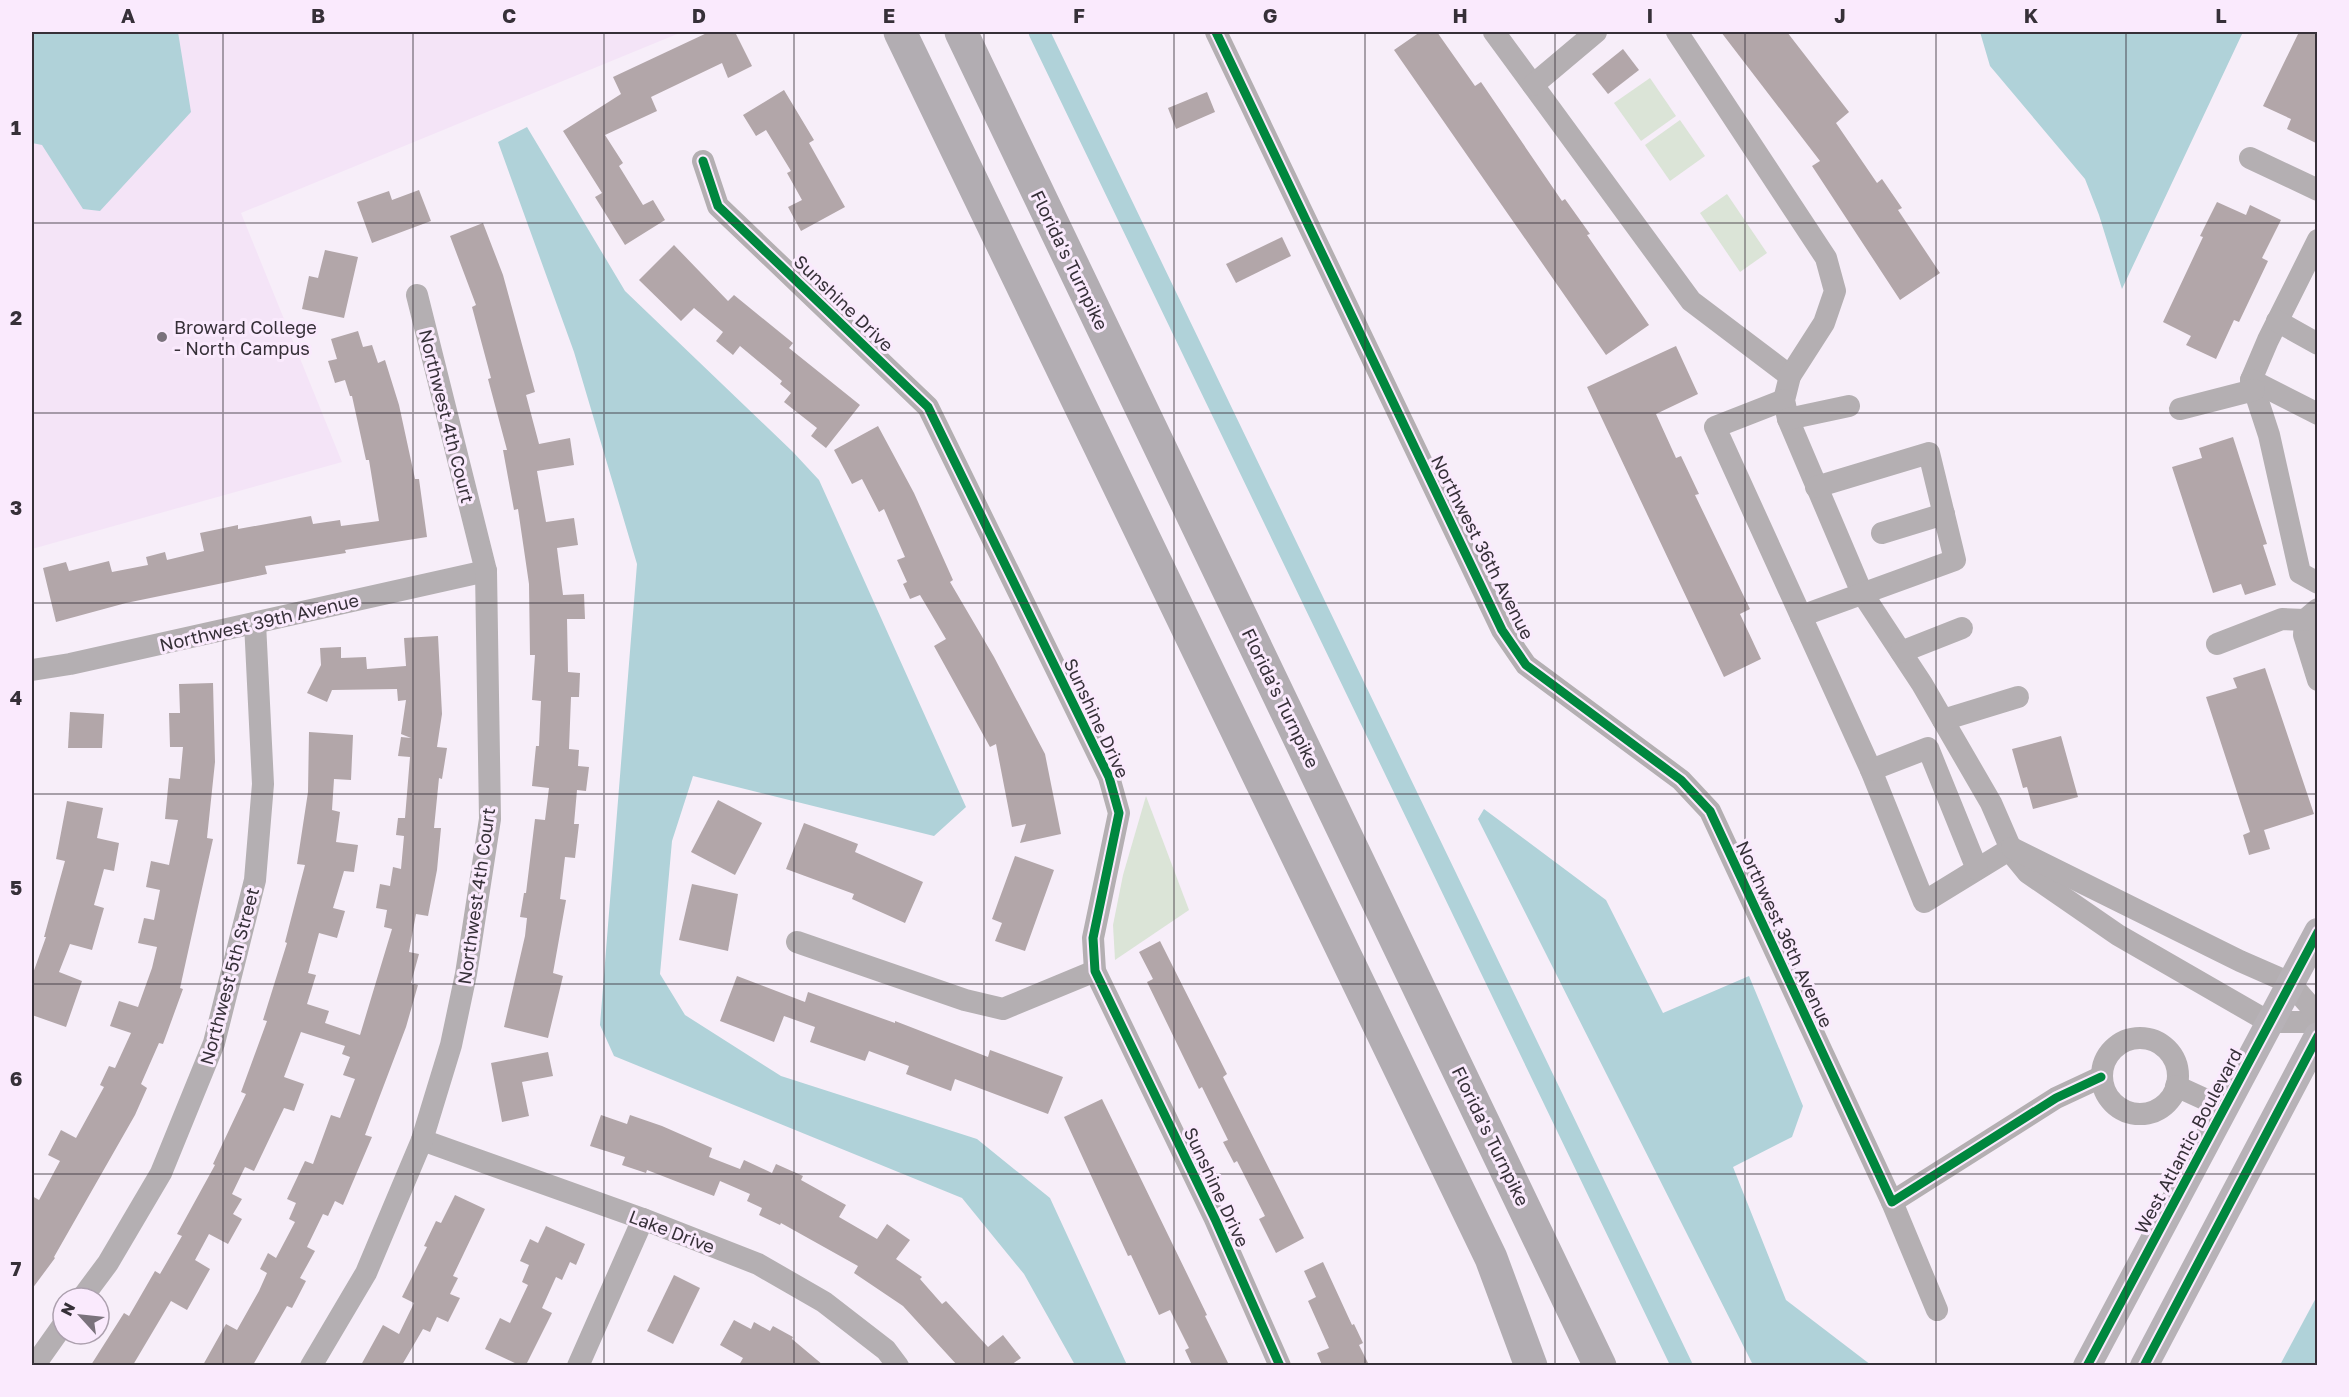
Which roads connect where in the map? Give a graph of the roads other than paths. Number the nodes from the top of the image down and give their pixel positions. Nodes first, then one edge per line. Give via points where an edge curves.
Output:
1 (900, 32) edge
2 (961, 32) edge
3 (1216, 32) edge
4 (1494, 32) edge
5 (1596, 32) edge
6 (1677, 32) edge
7 (1533, 85) junction
8 (2250, 158) dead end
9 (703, 161) dead end
10 (2318, 190) edge
11 (2318, 240) edge
12 (417, 295) dead end
13 (2277, 321) junction
14 (2318, 344) edge
15 (1790, 376) junction
16 (2253, 385) junction
17 (1849, 406) dead end
18 (2180, 409) dead end
19 (1786, 410) junction
20 (2318, 414) edge
21 (1816, 487) junction
22 (1944, 514) junction
23 (1882, 533) dead end
24 (486, 571) junction
25 (2318, 583) edge
26 (1862, 593) junction
27 (2312, 614) edge
28 (1801, 616) junction
29 (255, 623) junction
30 (1962, 628) dead end
31 (2217, 644) dead end
32 (1901, 652) junction
33 (32, 670) edge
34 (2318, 680) edge
35 (2018, 697) dead end
36 (1943, 720) junction
37 (1871, 770) junction
38 (2012, 848) junction
39 (1977, 869) junction
40 (2133, 907) junction
41 (2318, 932) edge
42 (2118, 935) junction
43 (796, 942) dead end
44 (1095, 971) junction
45 (2290, 983) junction
46 (2318, 1015) edge
47 (2269, 1022) junction
48 (2318, 1022) edge
49 (2318, 1036) edge
50 (2101, 1077) junction
51 (2176, 1086) junction
52 (2224, 1108) junction
53 (422, 1140) junction
54 (1893, 1202) junction
55 (643, 1219) junction
56 (91, 1286) edge
57 (1937, 1310) dead end
58 (51, 1341) edge
59 (33, 1365) edge
60 (311, 1365) edge
61 (578, 1365) edge
62 (898, 1365) edge
63 (1280, 1365) edge
64 (1531, 1365) edge
65 (1600, 1365) edge
66 (2087, 1365) edge
67 (2144, 1365) edge

1 - 64 highway via 1491,1258
2 - 65 highway, Florida's Turnpike
3 - 54 street, Northwest 36th Avenue via 1502,630 1526,665 1681,780 1710,811
4 - 7 street
5 - 7 street
6 - 15 street via 1826,258 1835,291 1824,323
7 - 15 street via 1691,302
8 - 10 street
9 - 44 street, Sunshine Drive via 718,206 928,407 1109,777 1119,813 1093,938
11 - 13 street
12 - 24 street, Northwest 4th Court
13 - 14 street
13 - 16 street
15 - 19 street
16 - 18 street
16 - 20 street
16 - 25 street via 2269,435 2300,573
17 - 19 street
19 - 21 street
19 - 28 street via 1715,427
21 - 22 street via 1929,453
21 - 26 street
22 - 23 street
22 - 26 street via 1955,560
24 - 29 street, Northwest 39th Avenue
24 - 53 street, Northwest 4th Court via 490,819 451,1045
26 - 28 street
26 - 32 street
27 - 31 street via 2282,619
27 - 34 street via 2304,635
28 - 37 street
29 - 33 street, Northwest 39th Avenue
29 - 56 street, Northwest 5th Street via 263,784 255,880 214,1043 161,1173
30 - 32 street
32 - 36 street
35 - 36 street
36 - 38 street
37 - 39 street via 1928,748
37 - 39 street via 1924,902
38 - 39 street
38 - 40 street
38 - 42 street via 2028,873
40 - 42 street
40 - 45 street
41 - 45 main road, West Atlantic Boulevard
42 - 47 street
43 - 44 street via 965,1000 1003,1009
44 - 63 street, Sunshine Drive via 1215,1219
45 - 46 street
45 - 47 main road, West Atlantic Boulevard
47 - 48 street
47 - 52 main road, West Atlantic Boulevard
49 - 67 main road
50 - 51 street via 2110,1101 2132,1114 2158,1110 2168,1102
50 - 51 street via 2103,1065 2117,1045 2140,1038 2163,1046 2171,1055 2176,1066
50 - 54 street via 2056,1098
51 - 52 street
52 - 66 main road, West Atlantic Boulevard
53 - 55 street, Lake Drive
53 - 60 street, Northwest 4th Court via 366,1273
54 - 57 street, Northwest 36th Avenue
55 - 61 street
55 - 62 street, Lake Drive via 758,1264 824,1302 886,1350
58 - 59 street

